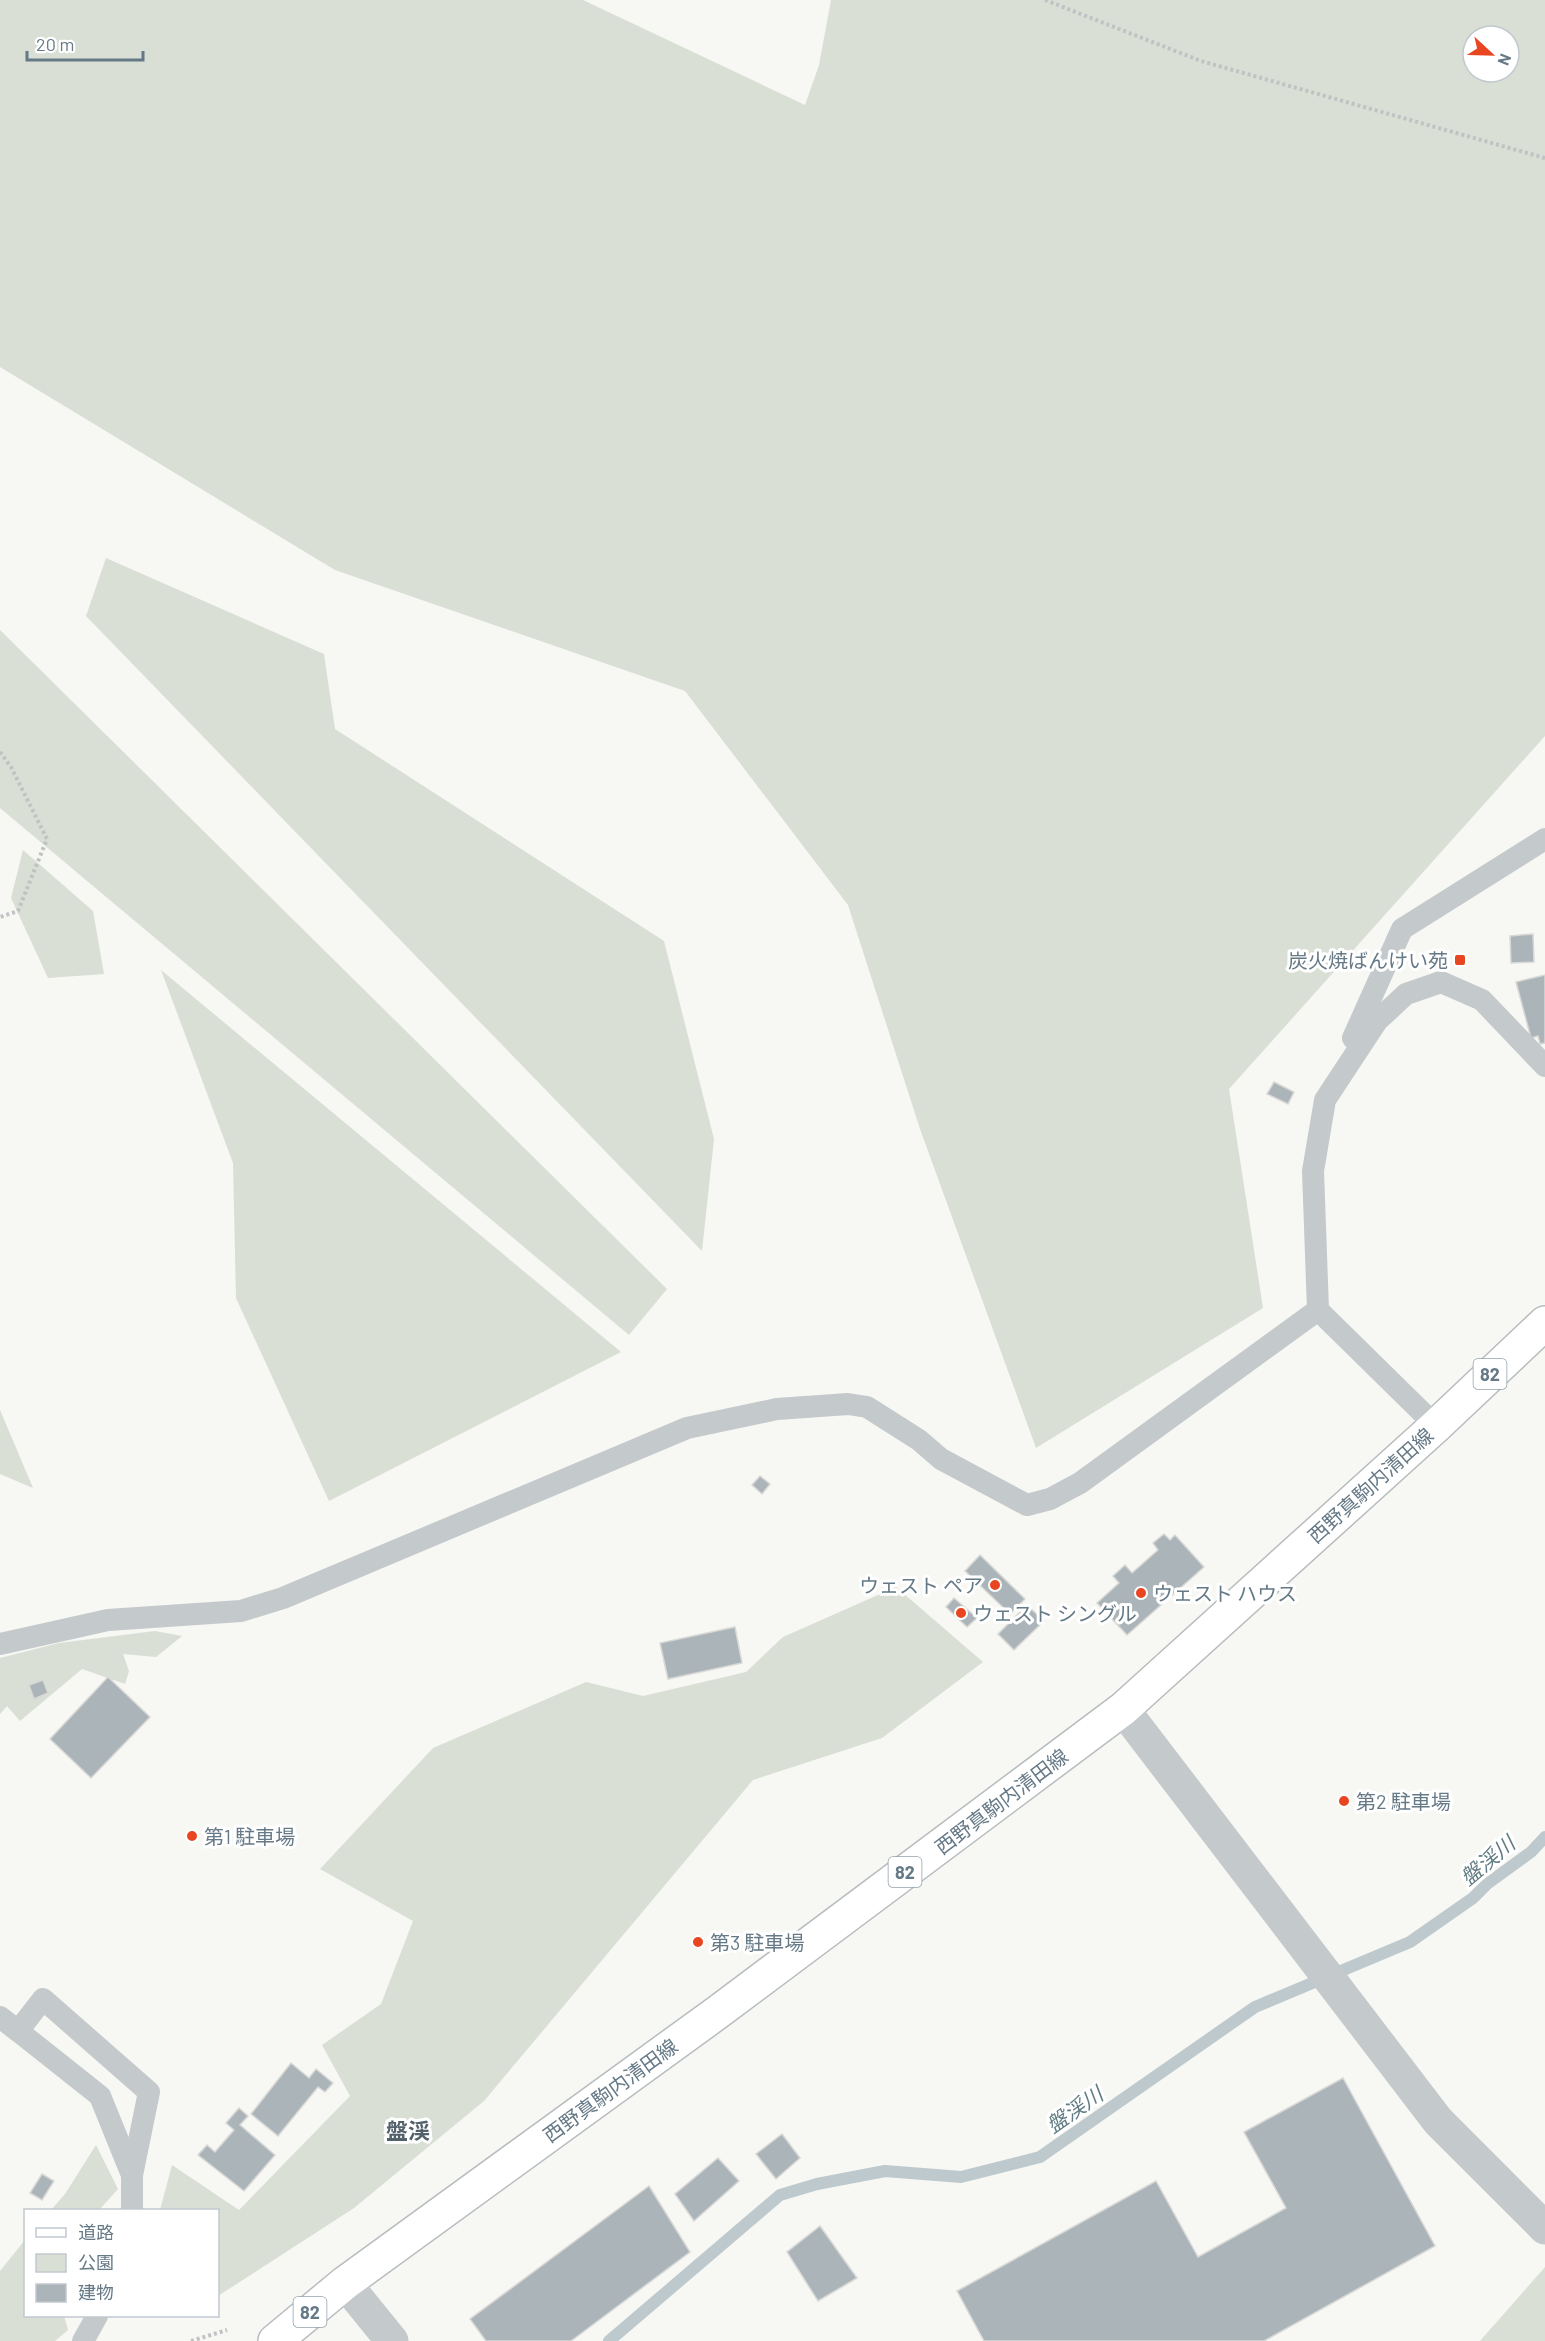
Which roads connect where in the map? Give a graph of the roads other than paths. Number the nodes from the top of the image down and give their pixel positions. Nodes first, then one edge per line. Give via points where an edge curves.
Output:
1 (1545, 839) edge
2 (1545, 1066) edge
3 (1325, 1100) junction
4 (1318, 1310) junction
5 (1545, 1323) edge
6 (1436, 1425) junction
7 (0, 1644) edge
8 (1123, 1709) junction
9 (0, 2017) edge
10 (18, 2031) junction
11 (132, 2175) junction
12 (132, 2209) edge
13 (1545, 2228) edge
14 (345, 2283) junction
15 (96, 2317) edge
16 (83, 2341) edge
17 (275, 2341) edge
18 (392, 2341) edge

1 - 3 lane via 1402,930
2 - 3 lane via 1482,1000 1441,982 1406,994 1377,1021
3 - 4 lane via 1313,1171
4 - 6 lane
4 - 7 lane via 1080,1483 1050,1499 1027,1505 941,1458 867,1407 848,1404 777,1409 687,1428 283,1598 241,1611 108,1620
5 - 6 main road, 西野真駒内清田線 / 82
6 - 8 main road, 西野真駒内清田線 / 82
8 - 13 street via 1438,2121
8 - 14 main road, 西野真駒内清田線 / 82 via 718,2012
9 - 10 lane
10 - 11 lane via 100,2096
10 - 11 lane via 43,1999 149,2092
11 - 12 lane
14 - 17 main road, 西野真駒内清田線 / 82
14 - 18 street
15 - 16 lane

